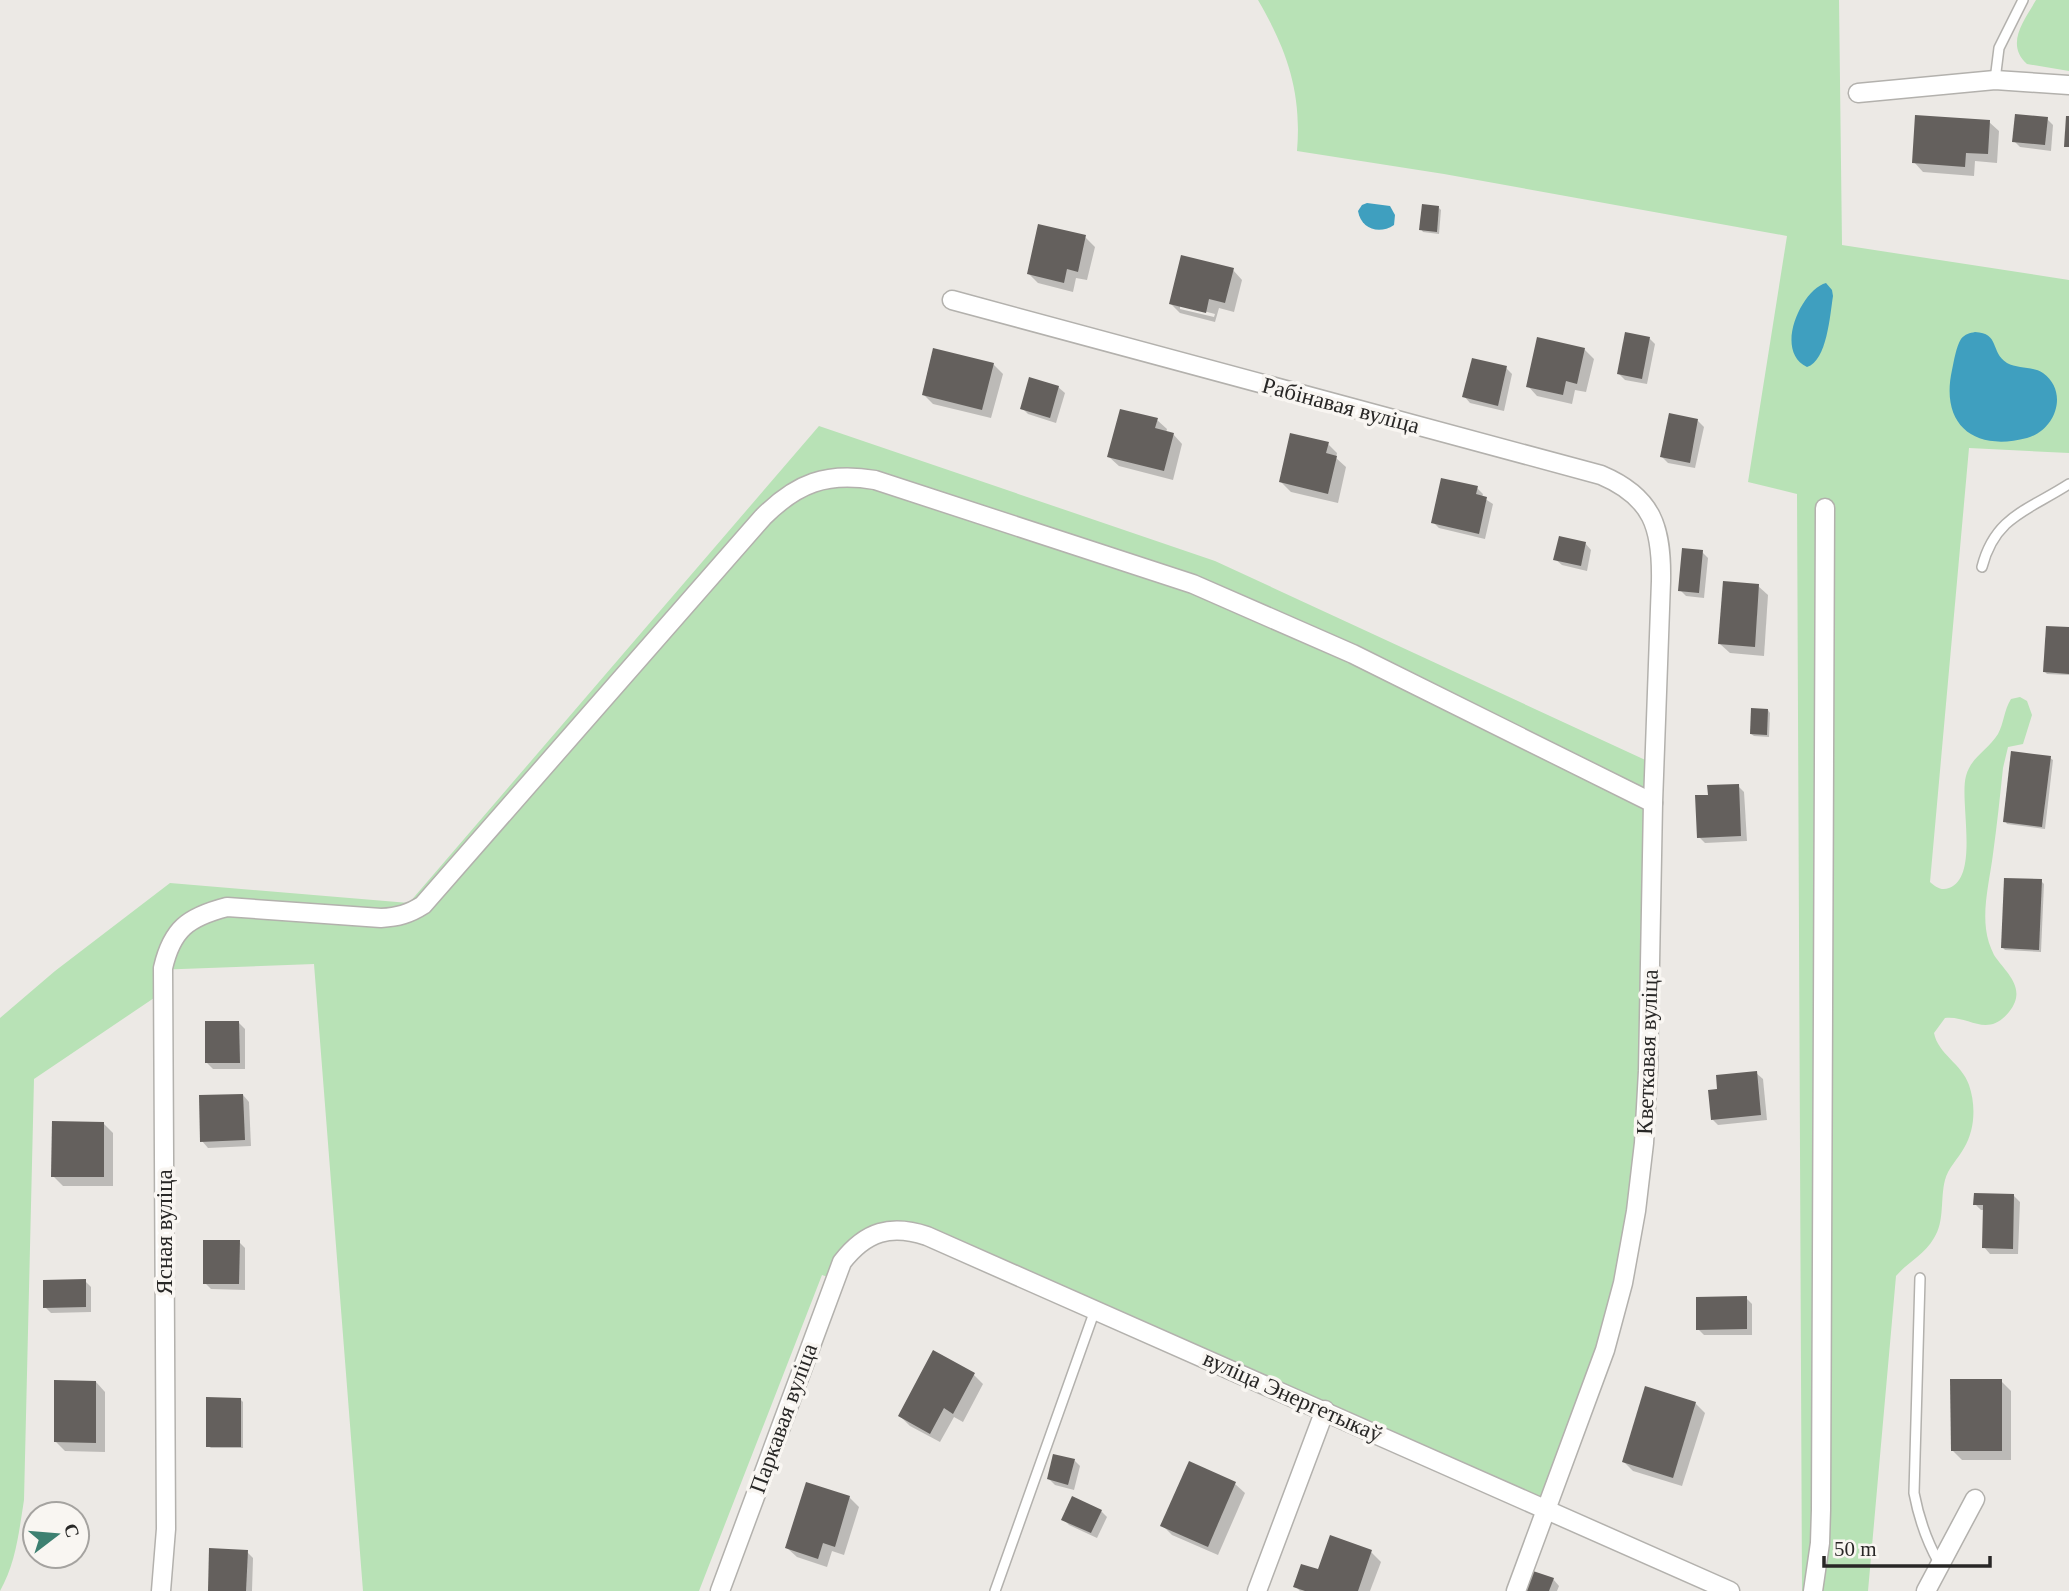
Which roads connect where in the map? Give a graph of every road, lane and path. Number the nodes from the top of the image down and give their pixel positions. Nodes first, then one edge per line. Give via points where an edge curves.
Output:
1 (2023, 0) edge
2 (1995, 80) junction
3 (2069, 85) edge
4 (1858, 93) dead end
5 (952, 300) dead end
6 (2069, 484) edge
7 (1825, 508) dead end
8 (1982, 566) dead end
9 (1661, 581) joint
10 (1653, 803) junction
11 (853, 1248) joint
12 (1920, 1278) dead end
13 (1095, 1310) junction
14 (1325, 1410) junction
15 (1975, 1499) dead end
16 (1547, 1509) junction
17 (1940, 1565) junction
18 (161, 1591) edge
19 (720, 1591) edge
20 (995, 1591) edge
21 (1257, 1591) edge
22 (1516, 1591) edge
23 (1730, 1591) edge
24 (1813, 1591) edge
25 (1926, 1591) edge

1 - 2 lane via 1999,48
2 - 3 street
2 - 4 street
5 - 9 street, Рабінавая вуліца via 1601,475 1640,500 1654,522 1661,549
6 - 8 lane via 2007,522 1990,543
7 - 24 street via 1821,1496
9 - 10 street, Кветкавая вуліца
10 - 16 street, Кветкавая вуліца via 1648,1071 1636,1211 1605,1350
10 - 18 street, Ясная вуліца via 1353,654 1194,584 875,480 834,478 799,487 763,517 423,905 411,913 381,918 227,907 207,912 178,931 168,947 163,968 166,1529
11 - 13 street, вуліца Энергетыкаў via 880,1232 912,1231
11 - 19 street, Паркавая вуліца via 834,1279
12 - 17 lane via 1914,1493 1928,1544
13 - 14 street, вуліца Энергетыкаў
13 - 20 lane
14 - 16 street, вуліца Энергетыкаў
14 - 21 street
15 - 17 street
16 - 22 street
16 - 23 street, вуліца Энергетыкаў
17 - 25 street

